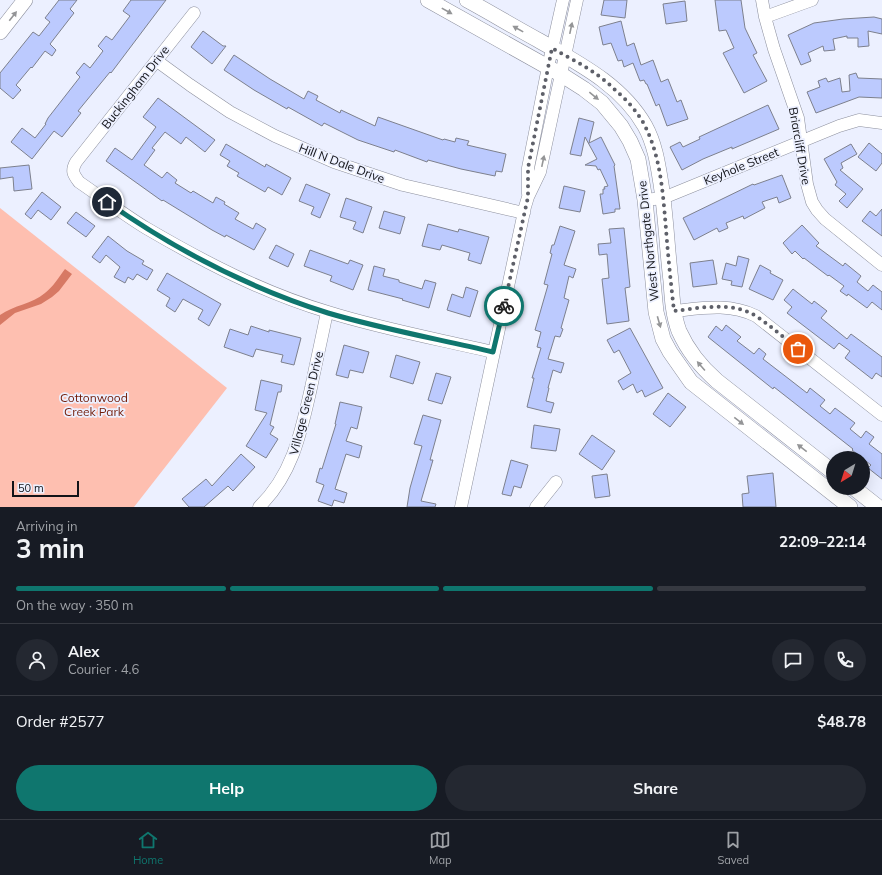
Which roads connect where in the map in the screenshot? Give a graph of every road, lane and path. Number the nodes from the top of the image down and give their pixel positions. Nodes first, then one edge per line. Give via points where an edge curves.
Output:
1 (25, 0) edge
2 (428, 0) edge
3 (467, 0) edge
4 (563, 0) edge
5 (577, 0) edge
6 (762, 0) edge
7 (812, 0) edge
8 (194, 12) dead end
9 (765, 16) junction
10 (0, 32) edge
11 (552, 48) junction
12 (566, 56) junction
13 (157, 61) junction
14 (548, 67) junction
15 (562, 75) junction
16 (882, 123) edge
17 (800, 142) junction
18 (528, 197) junction
19 (663, 198) junction
20 (645, 200) junction
21 (524, 213) junction
22 (882, 265) edge
23 (674, 311) junction
24 (327, 312) junction
25 (493, 352) junction
26 (733, 394) junction
27 (723, 408) junction
28 (882, 415) edge
29 (826, 467) edge
30 (556, 482) dead end
31 (863, 495) edge
32 (259, 507) edge
33 (461, 507) edge
34 (536, 507) edge
35 (850, 507) edge
36 (878, 507) edge

10 -> 1 main road
2 -> 14 main road, West Northgate Drive
11 -> 3 main road, West Northgate Drive
4 - 11 street
12 -> 5 street
6 - 9 street, Briarcliff Drive
7 - 9 street
8 - 13 street, Buckingham Drive
9 - 17 street, Briarcliff Drive via 798,118
11 - 12 main road, West Northgate Drive
11 - 14 street
12 - 15 street
12 - 19 main road, West Northgate Drive via 614,88 645,126 653,145
13 - 21 street, Hill N Dale Drive via 230,112 275,136 334,162 403,186
13 - 24 street, Buckingham Drive via 76,162 73,168 74,175 79,182 146,228 213,266
14 - 15 main road, West Northgate Drive
14 - 18 street via 528,168
18 -> 15 street via 540,172
15 -> 20 main road, West Northgate Drive via 593,95 621,126 638,159
16 - 17 street, Keyhole Street via 859,120
17 - 19 street, Keyhole Street
17 - 22 street, Briarcliff Drive via 808,190 817,210
18 - 21 street
19 - 20 street, Keyhole Street
19 - 23 main road, West Northgate Drive
20 -> 27 main road, West Northgate Drive via 656,312 663,339 691,382
21 - 25 street
26 -> 23 main road, West Northgate Drive via 704,370 694,358 679,330
23 - 28 street via 724,307 737,308 752,314
24 - 25 street via 380,327
24 - 32 street, Village Green Drive via 294,454 274,491
25 - 33 street
26 - 27 main road
29 -> 26 main road, West Northgate Drive
27 -> 35 main road, West Northgate Drive
30 - 34 street
31 - 36 main road

